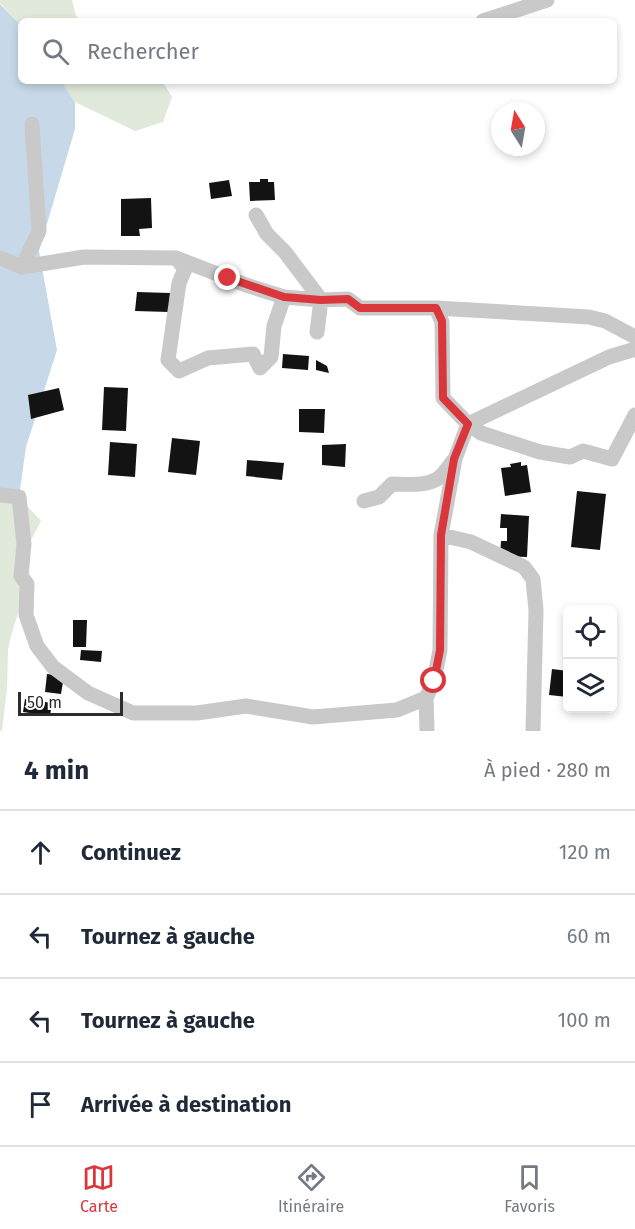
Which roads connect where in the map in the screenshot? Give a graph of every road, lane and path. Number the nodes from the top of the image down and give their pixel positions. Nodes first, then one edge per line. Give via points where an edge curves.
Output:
1 (547, 0) edge
2 (492, 18) edge
3 (32, 124) dead end
4 (256, 215) dead end
5 (0, 258) edge
6 (176, 258) junction
7 (22, 267) junction
8 (284, 297) junction
9 (321, 300) junction
10 (436, 308) junction
11 (317, 333) dead end
12 (635, 337) edge
13 (635, 350) edge
14 (635, 415) edge
15 (468, 424) junction
16 (454, 459) junction
17 (0, 495) edge
18 (364, 501) dead end
19 (441, 535) junction
20 (426, 698) junction
21 (427, 731) edge
22 (534, 731) edge

1 - 2 street
3 - 7 street via 39,231
4 - 9 street
5 - 7 street
6 - 7 street via 84,257
6 - 8 street
6 - 8 street via 185,269 179,283 168,360 179,371 208,358 253,354 260,368 271,357 274,326
8 - 9 street
9 - 10 street via 348,299 360,308
9 - 11 street
10 - 12 street via 589,317
10 - 15 street via 442,321 443,398
13 - 15 street via 609,357
14 - 15 street via 612,459 583,451 570,457 540,452 481,433
15 - 16 street
16 - 18 street via 432,481 392,484 379,496
16 - 19 street
17 - 20 street via 19,497 24,544 21,576 27,584 26,615 37,646 53,668 88,693 133,713 197,713 246,706 313,717 397,711
19 - 20 street via 440,650
19 - 22 street via 471,542 524,567 533,579
20 - 21 street

